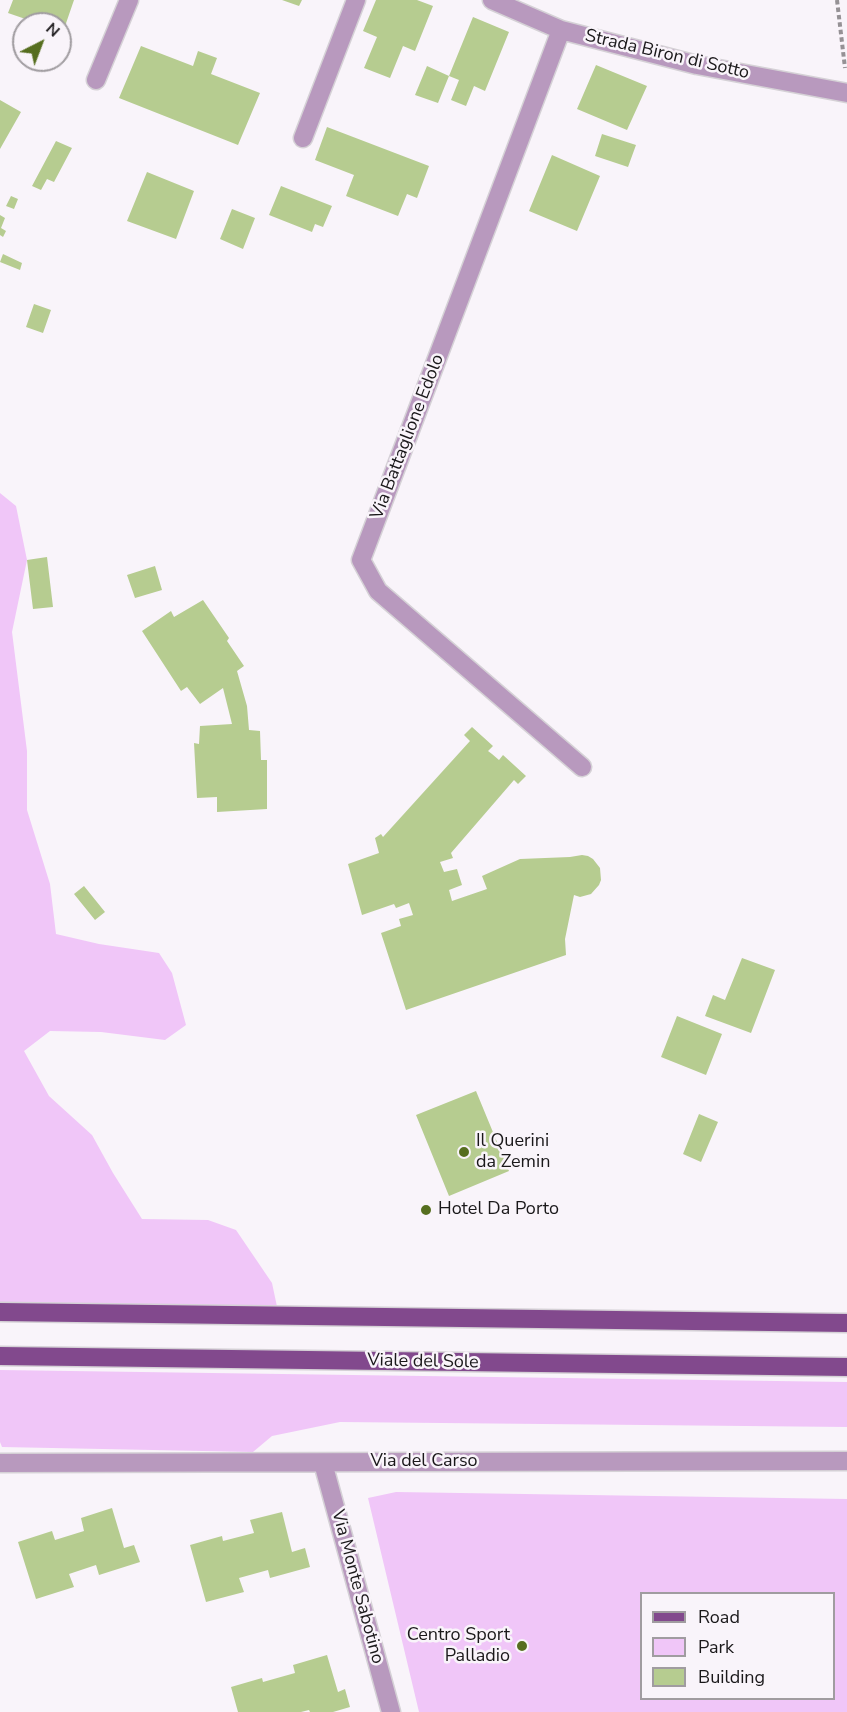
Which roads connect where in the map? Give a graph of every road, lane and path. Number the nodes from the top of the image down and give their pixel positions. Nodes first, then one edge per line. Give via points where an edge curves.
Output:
1 (129, 0) edge
2 (356, 0) edge
3 (492, 0) edge
4 (837, 0) edge
5 (561, 30) junction
6 (846, 73) edge
7 (96, 80) dead end
8 (847, 93) edge
9 (303, 138) dead end
10 (582, 767) dead end
11 (0, 1312) edge
12 (847, 1323) edge
13 (0, 1356) edge
14 (847, 1367) edge
15 (847, 1461) edge
16 (323, 1462) junction
17 (0, 1463) edge
18 (391, 1712) edge

1 - 7 street
2 - 9 street
3 - 5 street, Strada Biron di Sotto
4 - 6 path
5 - 8 street, Strada Biron di Sotto via 697,65
5 - 10 street, Via Battaglione Edolo via 361,560 378,591
11 - 12 main road
13 - 14 main road, Viale del Sole
15 - 16 street, Via del Carso
16 - 17 street, Via del Carso
16 - 18 street, Via Monte Sabotino

